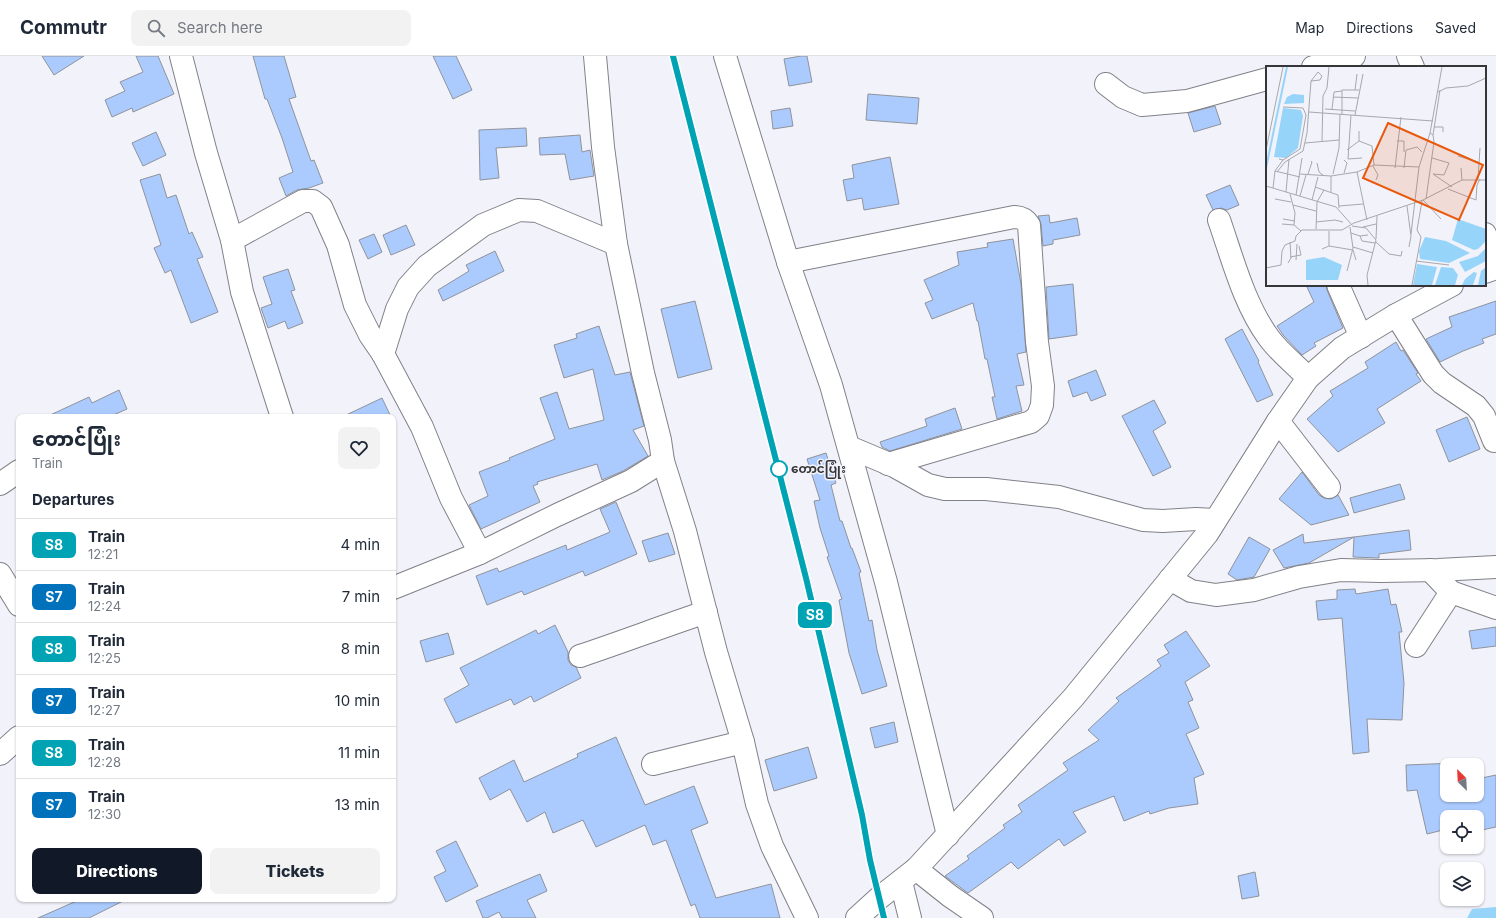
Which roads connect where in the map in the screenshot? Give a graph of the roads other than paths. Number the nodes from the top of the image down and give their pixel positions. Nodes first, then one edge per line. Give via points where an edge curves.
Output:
1 (181, 56) edge
2 (595, 56) edge
3 (725, 56) edge
4 (1354, 56) edge
5 (1408, 56) edge
6 (1316, 66) edge
7 (1413, 66) edge
8 (1266, 79) edge
9 (1106, 84) dead end
10 (1219, 220) dead end
11 (1486, 236) edge
12 (232, 240) junction
13 (616, 244) junction
14 (1496, 256) edge
15 (788, 262) junction
16 (1496, 268) edge
17 (1486, 272) edge
18 (1338, 286) edge
19 (1450, 286) edge
20 (1396, 315) junction
21 (1361, 337) junction
22 (383, 354) junction
23 (1308, 378) junction
24 (281, 414) edge
25 (1278, 421) junction
26 (1494, 441) dead end
27 (849, 447) junction
28 (663, 461) junction
29 (888, 464) junction
30 (16, 473) edge
31 (0, 484) edge
32 (1329, 487) dead end
33 (1215, 520) junction
34 (480, 553) junction
35 (1496, 567) edge
36 (1430, 570) junction
37 (0, 574) edge
38 (1170, 579) junction
39 (396, 587) edge
40 (1451, 592) junction
41 (16, 600) edge
42 (1496, 608) edge
43 (706, 612) junction
44 (1416, 646) dead end
45 (580, 656) dead end
46 (16, 740) edge
47 (743, 742) junction
48 (0, 754) edge
49 (652, 764) dead end
50 (948, 835) junction
51 (908, 875) junction
52 (807, 918) edge
53 (857, 918) edge
54 (910, 918) edge
55 (982, 918) edge

1 - 12 street
2 - 13 street via 603,147
3 - 15 street
4 - 6 street
5 - 7 street
8 - 9 street via 1186,101 1142,105 1123,97
10 - 23 street via 1257,320 1270,340
11 - 14 street
12 - 22 street via 302,200 312,201 321,207 338,245 355,305
12 - 24 street via 242,292
13 - 22 street via 537,210 519,210 483,225 426,266 408,287 397,309
13 - 28 street
15 - 27 street via 831,385
15 - 29 street via 1014,217 1021,217 1029,225 1043,386 1042,405 1038,416 1031,422
16 - 17 street
18 - 21 street
19 - 20 street
20 - 21 street
20 - 26 street via 1433,374 1476,406 1484,416
21 - 23 street via 1342,348
22 - 34 street via 422,427 451,498
23 - 25 street
25 - 32 street
25 - 33 street
27 - 29 street
27 - 50 street via 886,582
28 - 34 street via 631,481
28 - 43 street
29 - 33 street via 928,485 945,489 986,489 1059,497 1143,520
30 - 31 street
33 - 38 street via 1207,534
34 - 39 street
35 - 36 street
36 - 38 street via 1341,570 1299,577 1254,590 1216,595 1191,591
36 - 40 street
37 - 41 street
38 - 50 street via 1073,698
40 - 42 street
40 - 44 street
43 - 45 street
43 - 47 street
46 - 48 street
47 - 49 street
47 - 52 street via 757,804 772,846
50 - 51 street
51 - 53 street
51 - 54 street
51 - 55 street via 950,896

